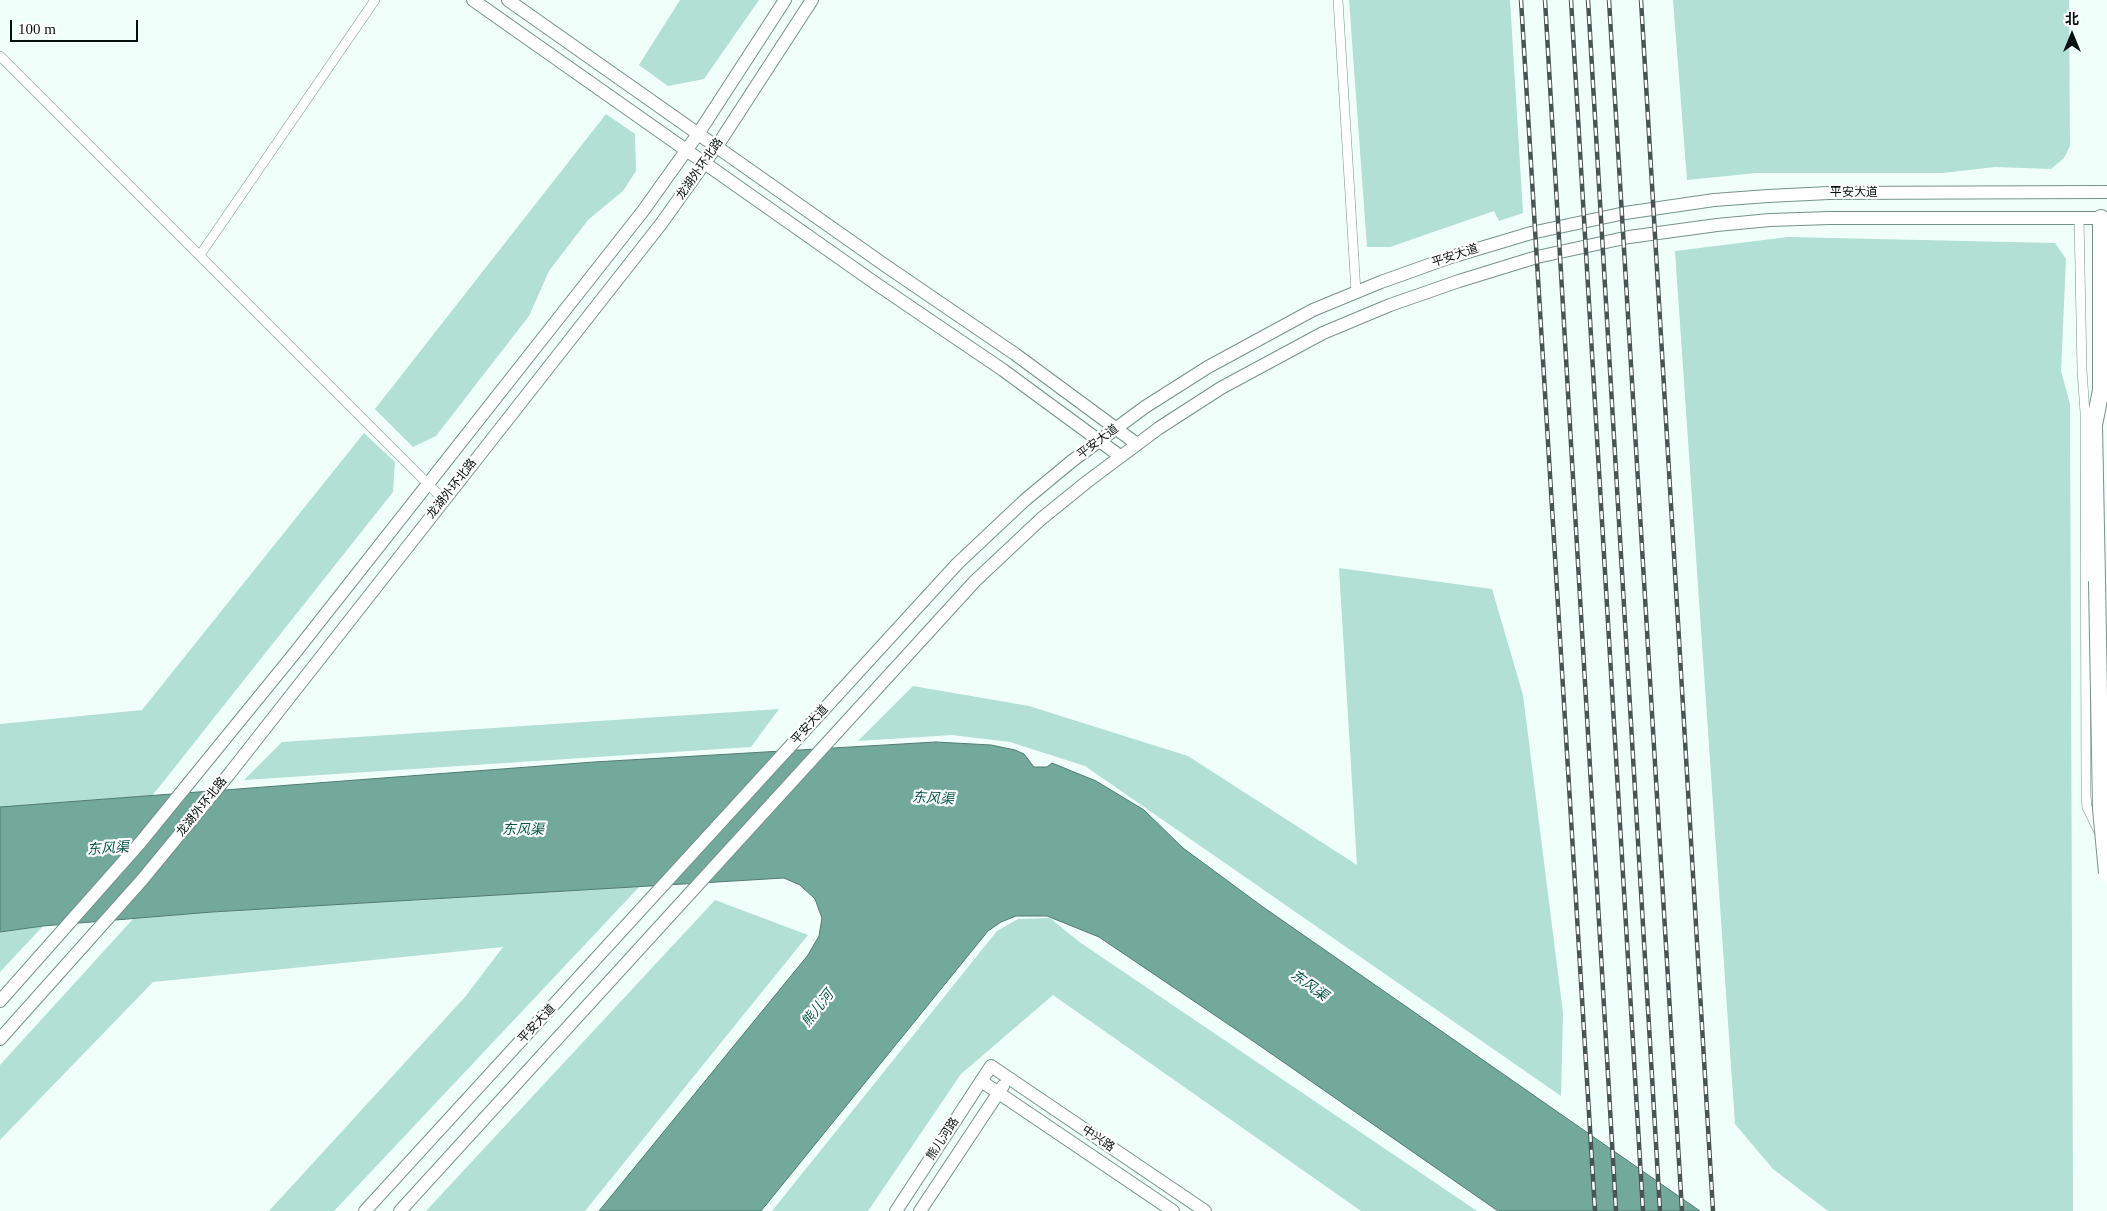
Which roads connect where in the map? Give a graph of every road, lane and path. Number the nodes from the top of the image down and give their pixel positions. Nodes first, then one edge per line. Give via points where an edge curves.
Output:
1 (374, 0) edge
2 (473, 0) edge
3 (508, 0) edge
4 (786, 0) edge
5 (812, 0) edge
6 (1338, 0) edge
7 (0, 56) edge
8 (698, 134) junction
9 (716, 147) junction
10 (686, 150) junction
11 (705, 163) junction
12 (2107, 192) edge
13 (2079, 218) junction
14 (2104, 218) edge
15 (200, 255) junction
16 (1356, 292) junction
17 (1116, 428) junction
18 (1099, 440) junction
19 (1137, 444) junction
20 (1120, 456) junction
21 (428, 484) junction
22 (444, 500) junction
23 (2107, 849) edge
24 (2107, 873) edge
25 (0, 1001) edge
26 (0, 1039) edge
27 (991, 1066) joint
28 (1008, 1078) junction
29 (981, 1081) junction
30 (998, 1093) junction
31 (365, 1211) edge
32 (400, 1211) edge
33 (896, 1211) edge
34 (920, 1211) edge
35 (1173, 1211) edge
36 (1205, 1211) edge

1 - 15 street
2 - 10 main road
3 - 8 main road
4 - 8 main road, 龙湖外环北路
5 - 9 main road, 龙湖外环北路
6 - 16 street
7 - 15 street
8 - 9 main road
8 - 10 main road, 龙湖外环北路
9 - 11 main road, 龙湖外环北路
9 - 17 main road via 1030,364
10 - 11 main road
10 - 21 main road, 龙湖外环北路 via 643,211
11 - 18 main road via 1004,370
11 - 22 main road, 龙湖外环北路 via 661,224
12 - 16 main road, 平安大道 via 1829,193 1714,200 1625,213 1531,233 1442,260
13 - 14 main road, 平安大道
13 - 19 main road, 平安大道 via 1770,220 1656,233 1538,257 1399,302 1323,333 1221,388
13 - 23 street via 2085,413 2086,796 2087,807
14 - 24 highway, bridge via 2101,390 2094,425 2101,809
15 - 21 street
16 - 17 main road, 平安大道 via 1313,310 1233,353 1184,381
17 - 18 main road, 平安大道
17 - 19 main road
18 - 20 main road
18 - 31 main road, 平安大道 via 1025,500 920,603
19 - 20 main road, 平安大道
20 - 32 main road, 平安大道 via 1041,519 939,620
21 - 22 street
21 - 25 main road, 龙湖外环北路 via 140,843
22 - 26 main road, 龙湖外环北路 via 142,880
27 - 28 main road, 中兴路
27 - 29 main road, 熊儿河路
28 - 30 main road, 熊儿河路
28 - 36 main road, 中兴路
29 - 30 main road, 中兴路
29 - 33 main road, 熊儿河路
30 - 34 main road, 熊儿河路
30 - 35 main road, 中兴路

